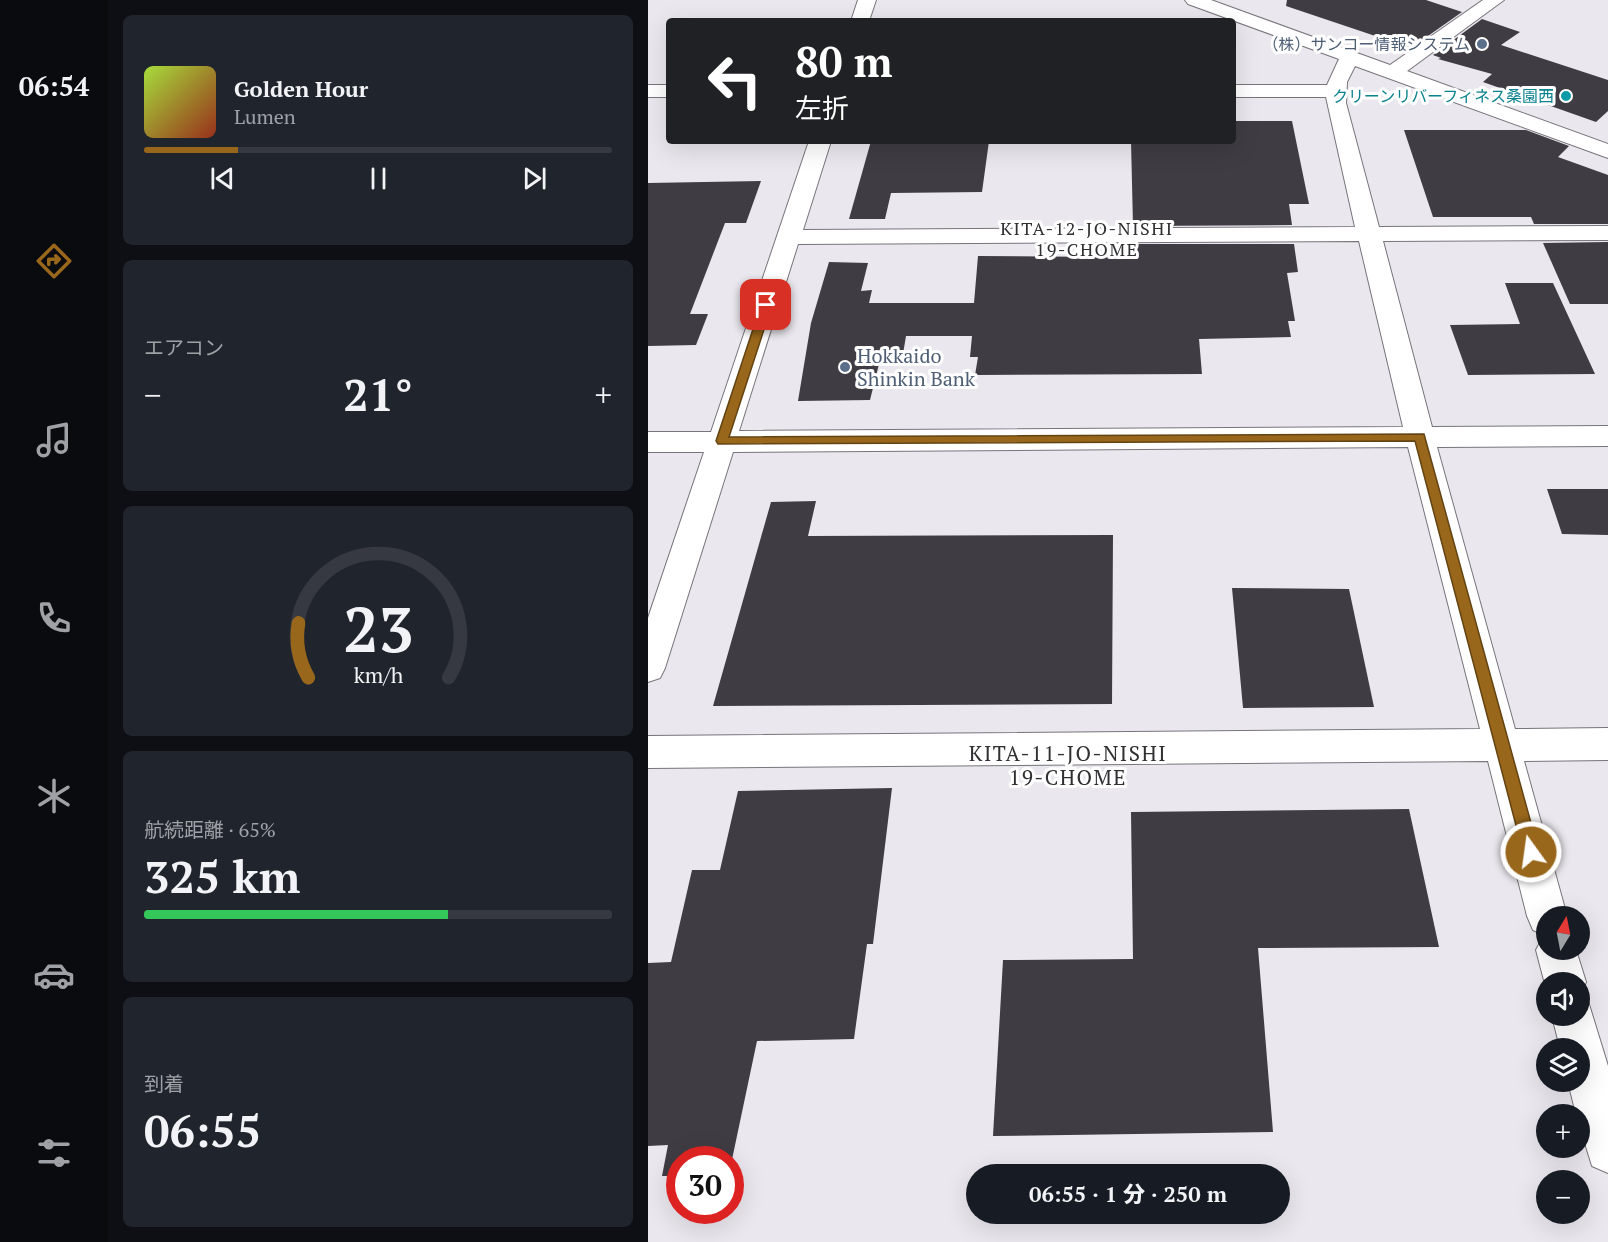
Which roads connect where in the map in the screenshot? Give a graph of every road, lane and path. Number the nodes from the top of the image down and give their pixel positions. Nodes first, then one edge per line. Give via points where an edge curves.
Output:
1 (867, 0) edge
2 (1194, 0) edge
3 (1495, 0) edge
4 (861, 18) edge
5 (1350, 57) junction
6 (1392, 72) junction
7 (666, 91) edge
8 (1236, 91) edge
9 (1336, 91) junction
10 (648, 92) edge
11 (819, 144) edge
12 (1608, 151) edge
13 (1608, 233) edge
14 (1370, 236) junction
15 (789, 237) junction
16 (1608, 436) edge
17 (1420, 437) junction
18 (722, 441) junction
19 (648, 442) edge
20 (648, 668) edge
21 (1503, 744) junction
22 (1608, 744) edge
23 (648, 752) edge
24 (1544, 906) edge
25 (1576, 1026) edge
26 (1608, 1150) edge

1 - 4 street
2 - 5 street
3 - 6 street
5 - 6 street
5 - 9 street
6 - 12 street
7 - 10 street
8 - 9 street
9 - 14 street
11 - 15 street
13 - 14 street
14 - 15 street
14 - 17 street
15 - 18 street
16 - 17 street
17 - 18 street
17 - 21 street
18 - 19 street
18 - 20 street
21 - 22 street
21 - 23 street
21 - 24 street
25 - 26 street

